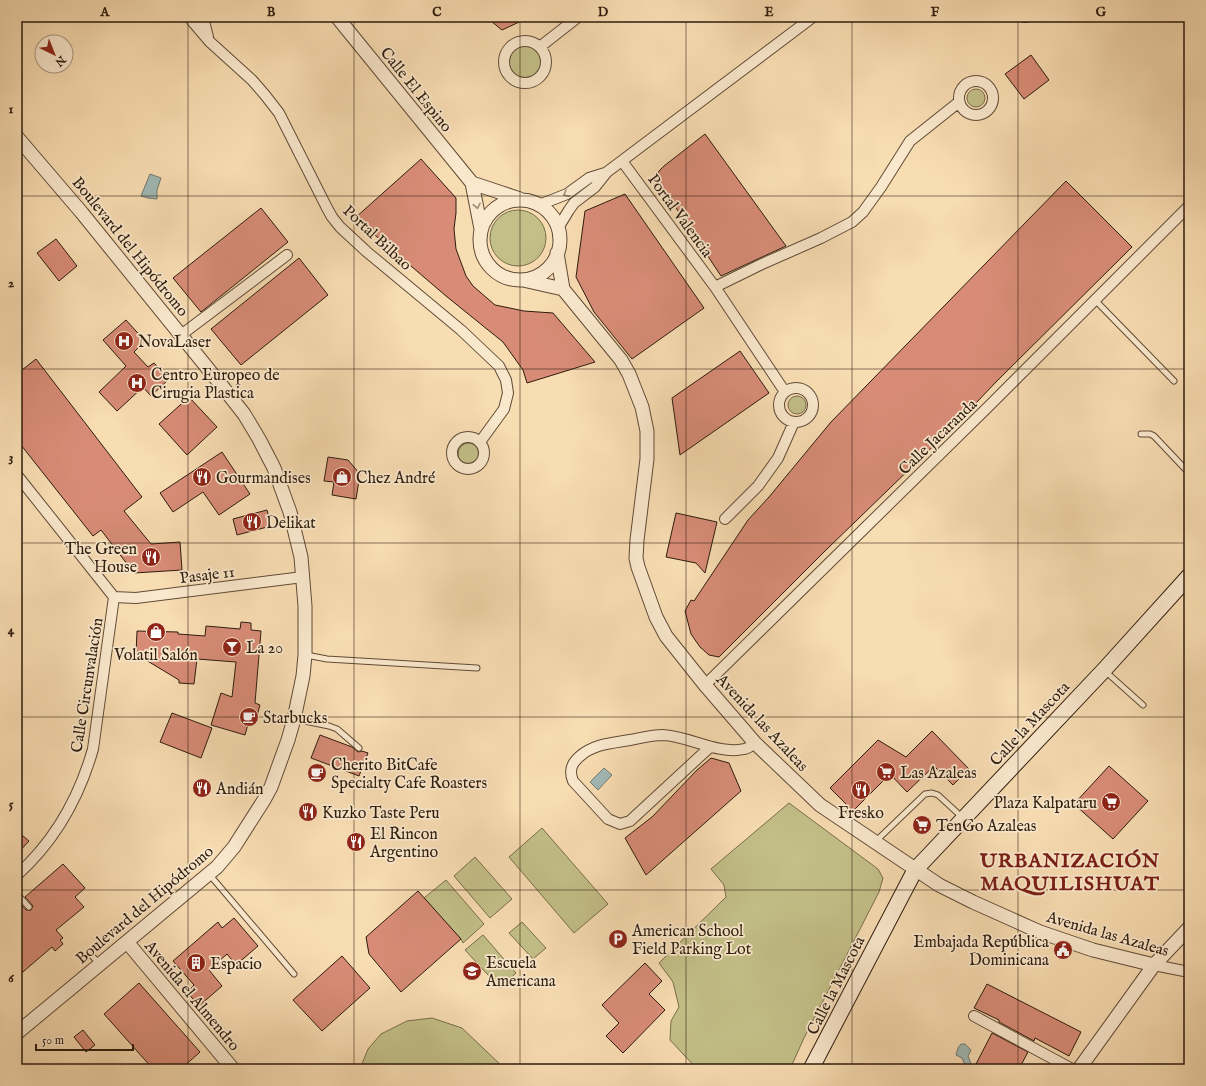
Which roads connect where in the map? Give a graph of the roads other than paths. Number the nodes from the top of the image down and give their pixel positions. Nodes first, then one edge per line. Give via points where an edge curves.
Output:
1 (191, 17) edge
2 (203, 17) edge
3 (337, 17) edge
4 (578, 17) edge
5 (813, 17) edge
6 (210, 42) junction
7 (540, 46) junction
8 (959, 102) dead end
9 (17, 136) edge
10 (622, 160) junction
11 (607, 172) junction
12 (472, 183) junction
13 (521, 200) junction
14 (539, 205) junction
15 (1189, 206) edge
16 (558, 228) junction
17 (481, 229) junction
18 (557, 253) junction
19 (287, 255) dead end
20 (523, 280) junction
21 (715, 287) junction
22 (563, 289) junction
23 (1095, 300) junction
24 (181, 335) junction
25 (1174, 381) dead end
26 (785, 392) junction
27 (794, 422) junction
28 (1141, 434) dead end
29 (480, 442) dead end
30 (1189, 473) edge
31 (17, 475) edge
32 (725, 519) dead end
33 (1189, 576) edge
34 (303, 577) junction
35 (114, 597) junction
36 (305, 655) junction
37 (477, 668) dead end
38 (1104, 670) junction
39 (705, 685) junction
40 (1143, 705) dead end
41 (294, 719) junction
42 (755, 744) junction
43 (710, 746) junction
44 (359, 748) dead end
45 (964, 818) junction
46 (874, 842) junction
47 (915, 870) junction
48 (209, 874) junction
49 (17, 875) edge
50 (17, 894) edge
51 (29, 907) dead end
52 (1189, 928) edge
53 (127, 942) junction
54 (1154, 966) junction
55 (1189, 972) edge
56 (294, 974) dead end
57 (974, 1016) dead end
58 (17, 1034) edge
59 (233, 1069) edge
60 (811, 1069) edge
61 (1072, 1069) edge
62 (1080, 1069) edge

1 - 6 street, Portal Bilbao
2 - 6 street
3 - 12 street, Calle El Espino
4 - 7 street
5 - 10 street
6 - 29 street, Portal Bilbao via 252,80 273,104 327,208 340,227 461,330 499,366 506,380 508,393 504,409
7 - 7 street via 528,40 513,44 505,55 504,63 509,76 522,83 535,81 540,77 544,71 546,58
8 - 21 street via 910,141 877,193 852,222
9 - 24 street, Boulevard del Hipódromo
10 - 11 street
10 - 21 street, Portal Valencia
11 -> 14 street via 589,178 563,196
11 - 16 street via 595,187 574,203
12 - 13 street
12 -> 17 street, Calle El Espino
13 - 14 street
13 - 17 street via 510,201 494,210 486,218
14 - 16 street via 553,217
15 - 23 street, Calle Jacaranda
16 - 18 street via 560,241
17 - 20 street via 480,247 487,263 500,275
18 - 20 street via 547,269
18 - 22 street, Avenida las Azaleas
19 - 24 street
20 - 22 street
21 - 26 street, Portal Valencia
22 - 39 street, Avenida las Azaleas via 621,360 642,407 647,431 647,459 637,540 638,567 656,617 666,636
23 - 25 lane
23 - 39 street, Calle Jacaranda
24 - 34 street, Boulevard del Hipódromo via 244,414 266,452 296,533 302,557
26 - 27 street via 779,401 780,412 787,420
26 - 27 street via 790,389 802,389 813,402 808,417
27 - 32 street via 778,458 758,486
28 - 30 lane via 1154,436
31 - 35 street
33 - 38 main road, Calle la Mascota
34 - 35 street, Pasaje 11 via 136,598
34 - 36 street, Boulevard del Hipódromo
35 - 49 street, Calle Circunvalación via 93,748 86,772 66,816 54,835
36 - 37 lane via 326,659
36 - 41 street, Boulevard del Hipódromo
38 - 40 lane
38 - 45 main road, Calle la Mascota
39 - 42 street, Avenida las Azaleas
41 - 44 lane via 337,729
41 - 48 street, Boulevard del Hipódromo via 279,767 264,800 234,847
42 - 43 street via 745,749
42 - 46 street, Avenida las Azaleas via 820,805
43 - 43 street via 665,735 600,745 585,751 576,759 570,775 608,819 620,824 630,821
45 - 46 lane via 938,795 925,794
45 - 47 main road, Calle la Mascota
46 - 47 street, Avenida las Azaleas
47 - 54 street, Avenida las Azaleas via 973,902 1040,932 1093,950
47 - 60 main road, Calle la Mascota
48 - 53 street, Boulevard del Hipódromo
48 - 56 lane
50 - 51 lane
52 - 54 street
53 - 58 street, Boulevard del Hipódromo via 96,960
53 - 59 street, Avenida el Almendro
54 - 55 street, Avenida las Azaleas
54 - 62 street
57 - 61 street

